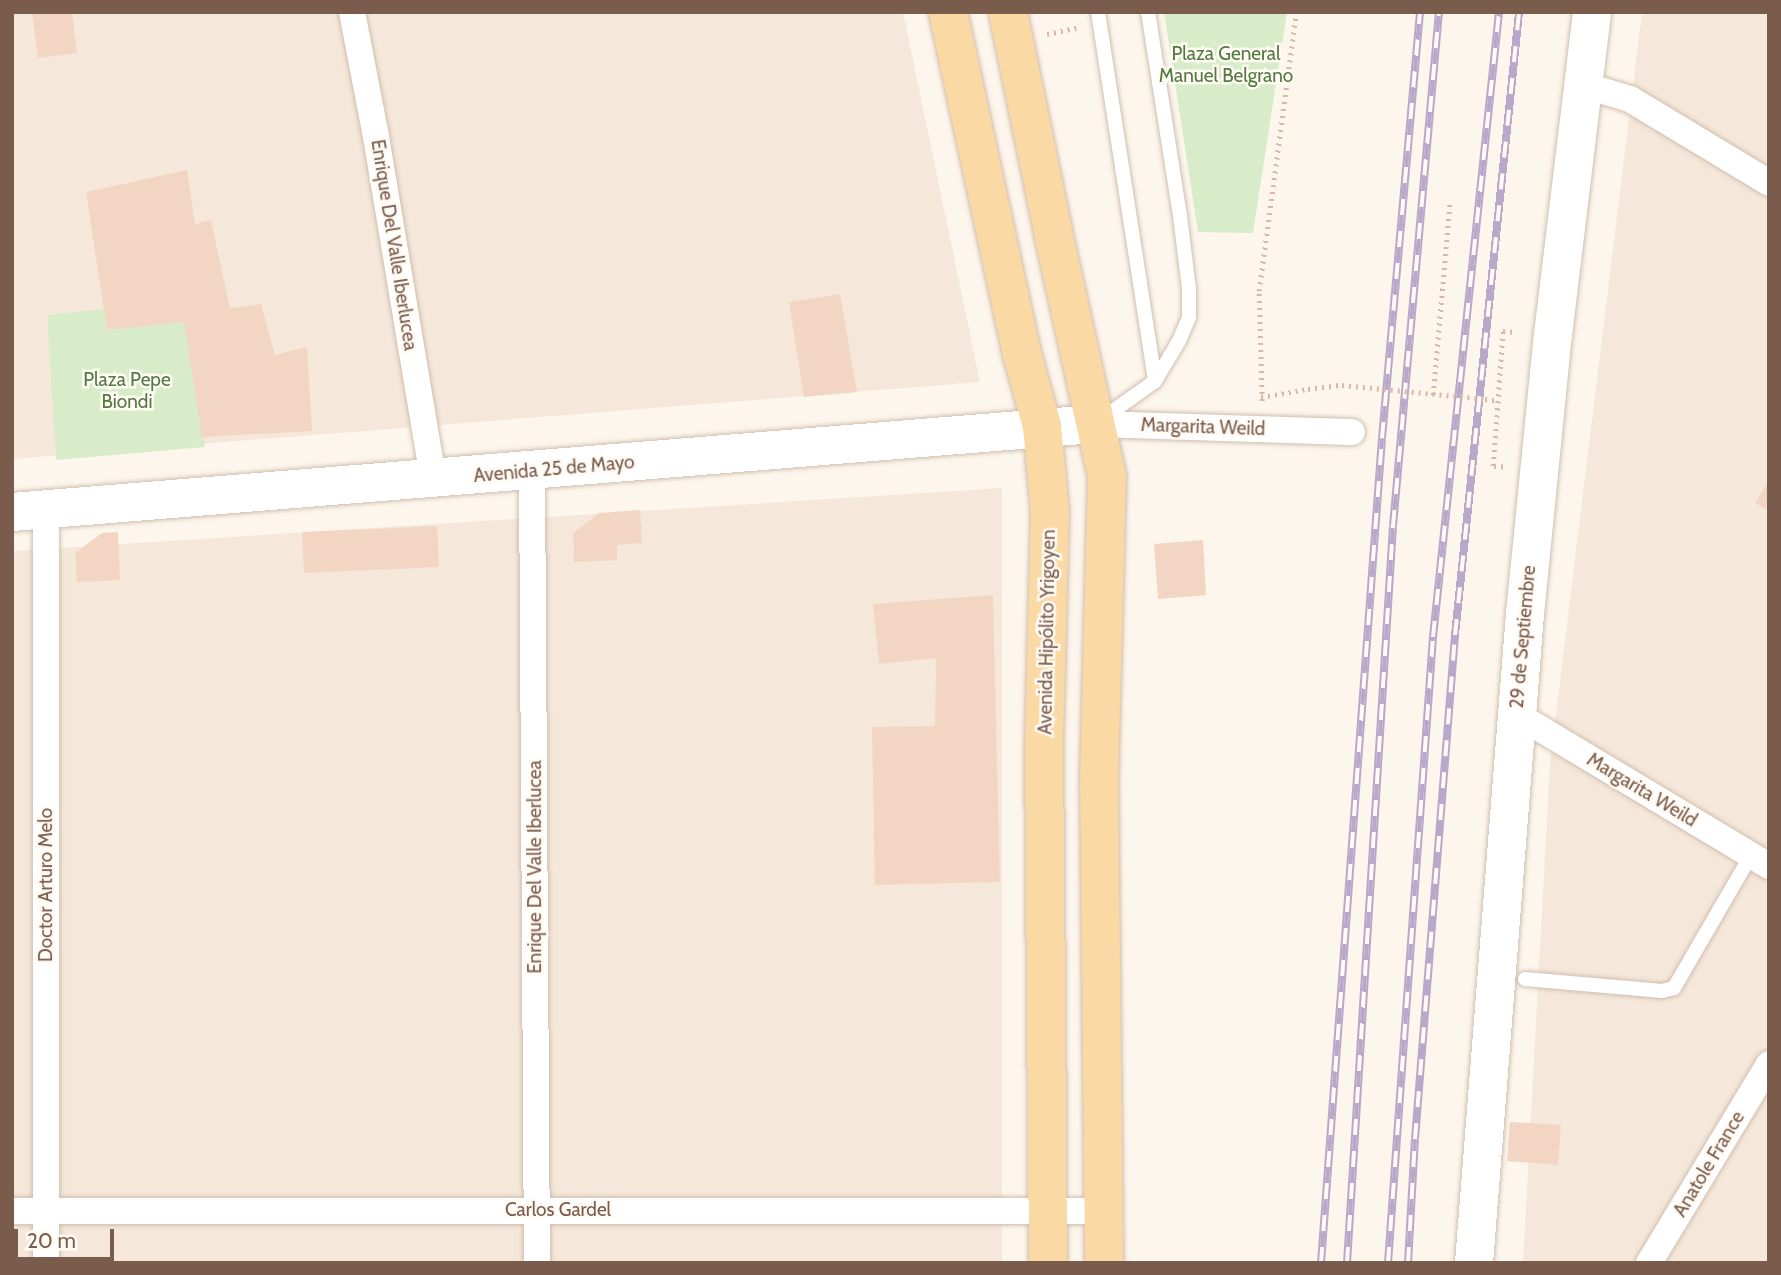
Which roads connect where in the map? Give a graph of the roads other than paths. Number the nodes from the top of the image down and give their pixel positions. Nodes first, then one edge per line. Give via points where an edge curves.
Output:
1 (352, 12) edge
2 (948, 12) edge
3 (1008, 12) edge
4 (1098, 12) edge
5 (1148, 12) edge
6 (1592, 12) edge
7 (1583, 85) junction
8 (1769, 183) edge
9 (1155, 381) junction
10 (1095, 424) junction
11 (1042, 426) junction
12 (1352, 432) dead end
13 (532, 471) junction
14 (433, 478) junction
15 (29, 510) edge
16 (1516, 714) junction
17 (1760, 860) edge
18 (1525, 979) dead end
19 (1769, 1064) edge
20 (1049, 1209) junction
21 (538, 1210) junction
22 (12, 1211) edge
23 (47, 1211) junction
24 (1103, 1211) junction
25 (46, 1263) edge
26 (537, 1263) edge
27 (1048, 1263) edge
28 (1104, 1263) edge
29 (1474, 1263) edge
30 (1650, 1263) edge

1 - 14 street, Enrique Del Valle Iberlucea
2 - 11 main road, Avenida Hipólito Yrigoyen via 1022,354
3 - 10 main road
4 - 9 lane
5 - 9 lane via 1189,289 1189,317
6 - 7 street, 29 de Septiembre
7 - 8 street via 1630,99
7 - 16 street, 29 de Septiembre
9 - 10 lane
10 - 11 street, Avenida 25 de Mayo
10 - 12 street, Margarita Weild
10 - 24 main road via 1107,475 1100,774
11 - 13 street, Avenida 25 de Mayo
11 - 20 main road, Avenida Hipólito Yrigoyen via 1050,513 1044,741
13 - 14 street, Avenida 25 de Mayo
13 - 21 street, Enrique Del Valle Iberlucea
14 - 15 street, Avenida 25 de Mayo
15 - 23 street, Doctor Arturo Melo
16 - 17 street, Margarita Weild
16 - 29 street, 29 de Septiembre
17 - 18 lane via 1674,988 1662,991
19 - 30 street, Anatole France
20 - 21 street, Carlos Gardel
20 - 24 street, Carlos Gardel
20 - 27 main road, Avenida Hipólito Yrigoyen
21 - 23 street, Carlos Gardel
21 - 26 street, Enrique Del Valle Iberlucea
22 - 23 street, Carlos Gardel
23 - 25 street, Doctor Arturo Melo
24 - 28 main road

